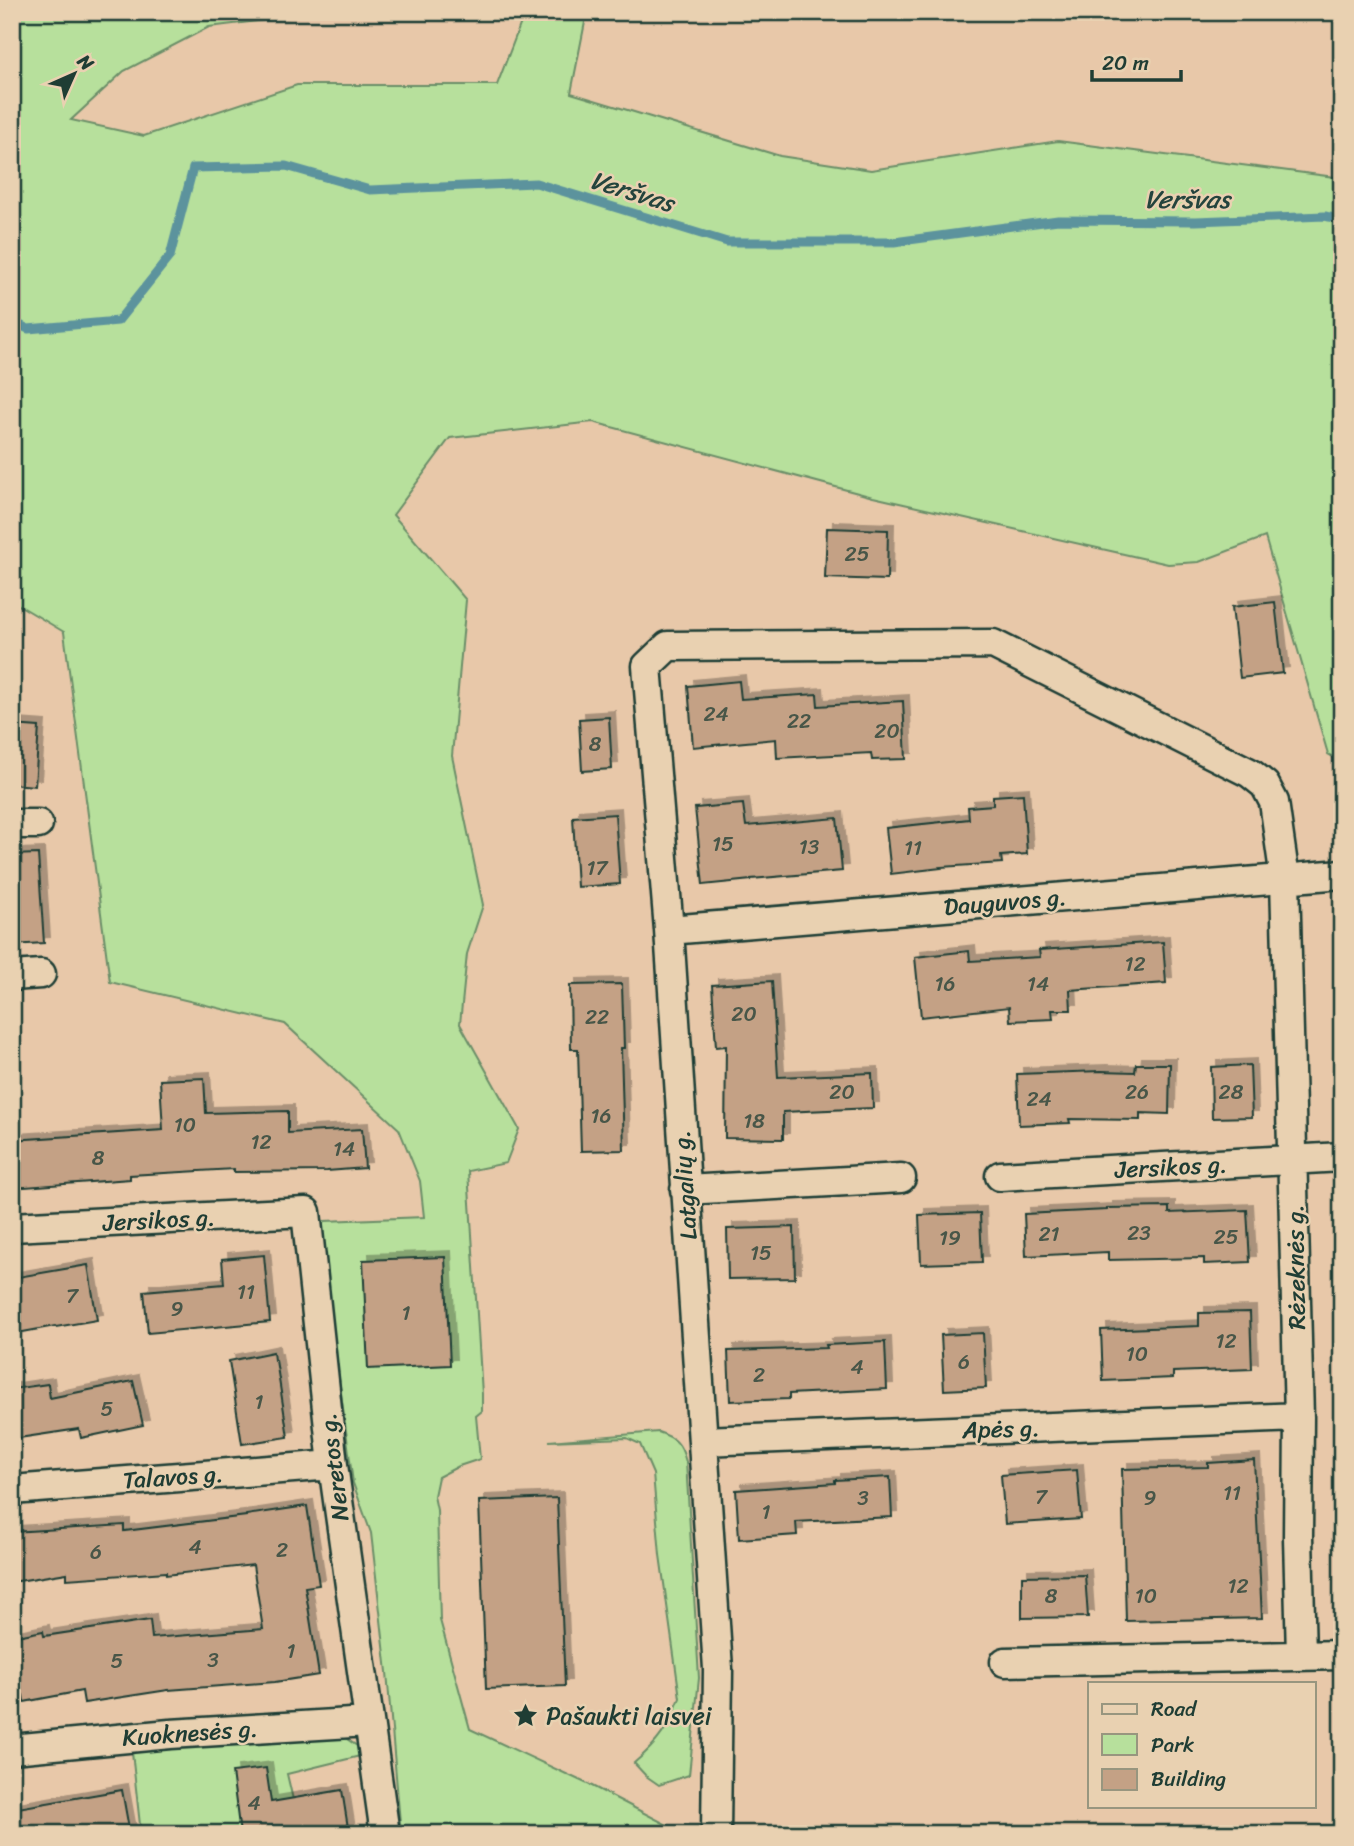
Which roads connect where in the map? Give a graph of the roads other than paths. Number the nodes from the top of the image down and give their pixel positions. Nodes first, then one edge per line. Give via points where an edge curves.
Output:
1 (1342, 874) edge
2 (1285, 879) junction
3 (669, 930) junction
4 (41, 974) dead end
5 (12, 976) edge
6 (1342, 1157) edge
7 (1293, 1160) junction
8 (1000, 1176) dead end
9 (901, 1178) dead end
10 (685, 1190) junction
11 (306, 1212) joint
12 (12, 1227) edge
13 (1299, 1417) junction
14 (703, 1441) junction
15 (333, 1465) junction
16 (12, 1490) edge
17 (1342, 1655) edge
18 (1301, 1656) junction
19 (1005, 1662) dead end
20 (368, 1722) junction
21 (12, 1749) edge
22 (384, 1834) edge
23 (716, 1834) edge

1 - 2 street, Dauguvos g.
2 - 3 street, Dauguvos g.
2 - 3 street, Latgalių g. via 1274,802 1265,785 1250,773 993,644 668,646 647,666
2 - 7 street, Rėzeknės g.
3 - 10 street, Latgalių g.
4 - 5 street
6 - 7 street, Jersikos g.
7 - 8 street, Jersikos g.
7 - 13 street, Rėzeknės g.
9 - 10 street
10 - 14 street, Latgalių g.
11 - 12 street, Jersikos g.
11 - 15 street, Neretos g.
13 - 14 street, Apės g.
13 - 18 street, Rėzeknės g.
14 - 23 street, Latgalių g. via 718,1669
15 - 16 street, Talavos g.
15 - 20 street, Neretos g.
17 - 18 street
18 - 19 street
20 - 21 street, Kuoknesės g.
20 - 22 street, Neretos g.

